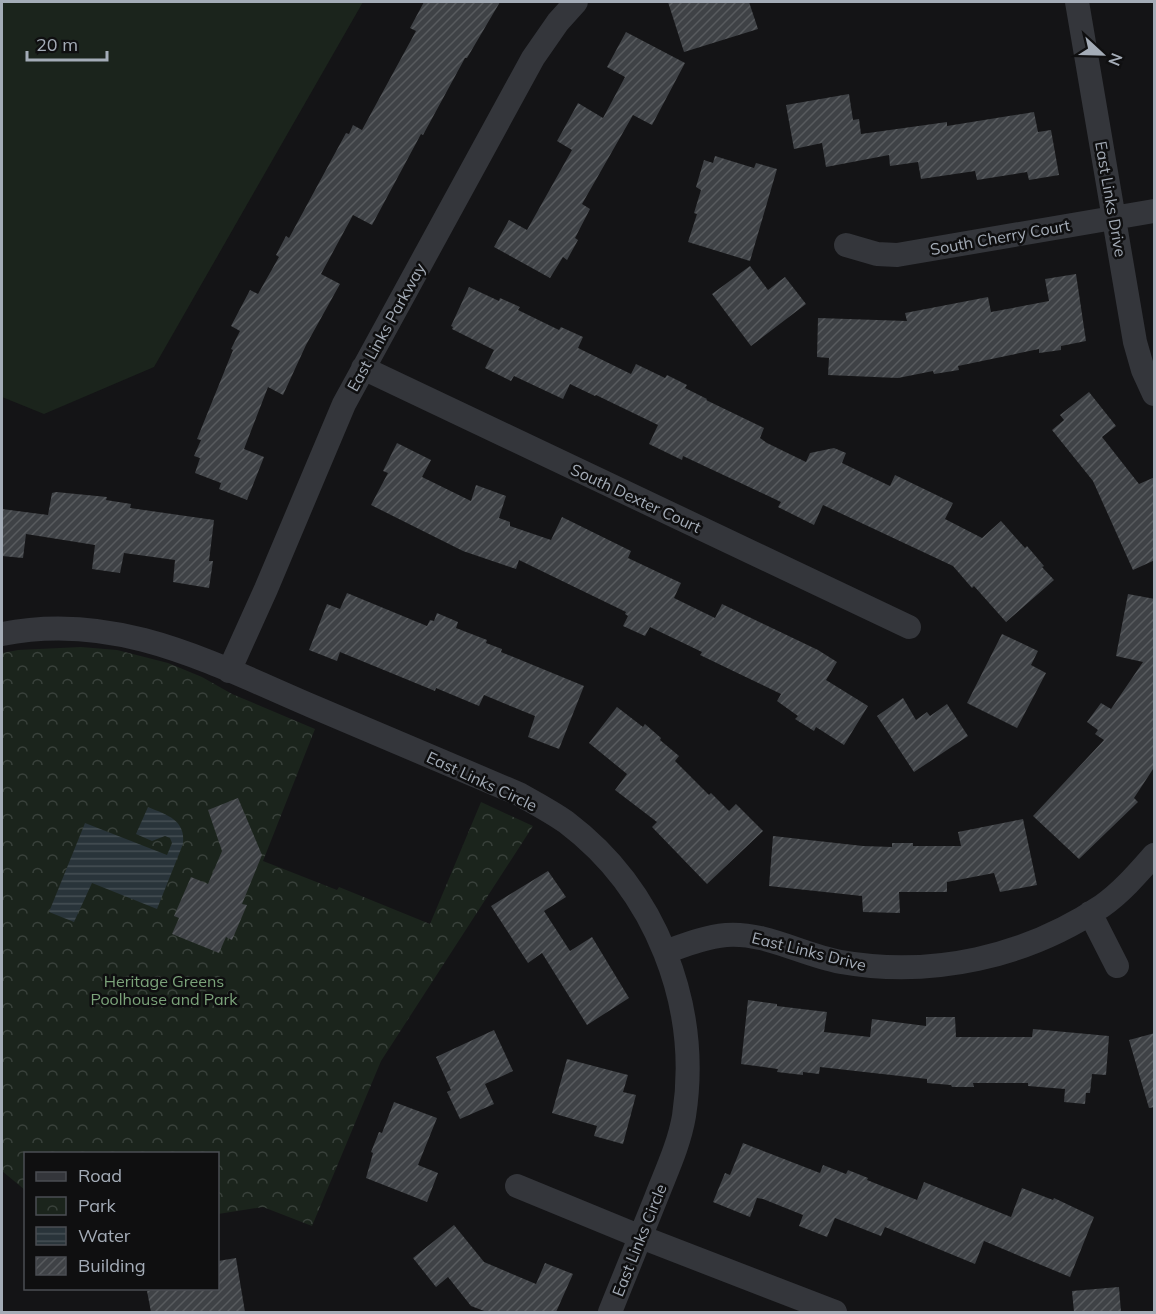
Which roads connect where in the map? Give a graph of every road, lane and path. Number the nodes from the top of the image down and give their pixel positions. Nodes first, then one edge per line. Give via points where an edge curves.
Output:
1 (576, 2) edge
2 (1077, 2) edge
3 (1155, 211) edge
4 (1114, 217) junction
5 (846, 245) dead end
6 (363, 368) junction
7 (1155, 394) edge
8 (909, 627) dead end
9 (2, 634) edge
10 (229, 671) junction
11 (1155, 855) edge
12 (1090, 913) junction
13 (665, 952) junction
14 (1117, 966) dead end
15 (518, 1186) dead end
16 (640, 1237) junction
17 (610, 1312) edge
18 (835, 1312) edge

1 - 6 street, East Links Parkway via 533,58
2 - 4 street, East Links Drive
3 - 4 street, South Cherry Court
4 - 5 street, South Cherry Court via 897,255
4 - 7 street, East Links Drive via 1135,342
6 - 8 street, South Dexter Court
6 - 10 street, East Links Parkway via 328,439
9 - 10 street, East Links Circle via 50,628 116,632 177,649
10 - 13 street, East Links Circle via 519,794 565,822 616,869 658,933
11 - 12 street, East Links Drive via 1134,878
12 - 13 street, East Links Drive via 1004,954 943,965 908,968 839,961 748,935 709,937
12 - 14 street
13 - 16 street, East Links Circle via 681,1006 687,1083 672,1158
15 - 16 street
16 - 17 street, East Links Circle
16 - 18 street

